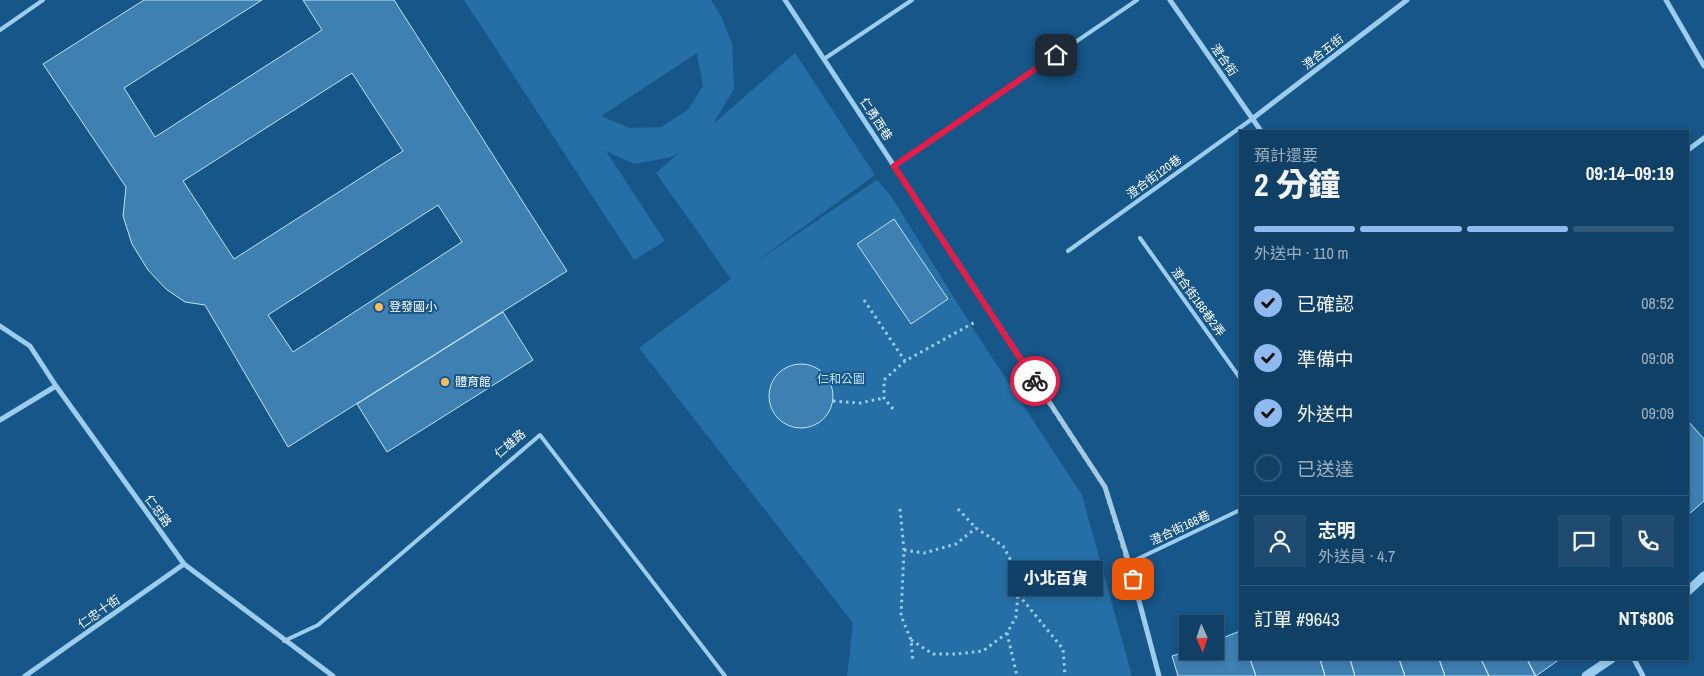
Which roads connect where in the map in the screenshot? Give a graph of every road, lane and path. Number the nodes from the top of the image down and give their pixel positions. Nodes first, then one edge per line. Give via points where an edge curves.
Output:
1 (43, 0) edge
2 (785, 0) edge
3 (912, 0) edge
4 (1137, 0) edge
5 (1170, 0) edge
6 (1407, 0) edge
7 (1666, 0) edge
8 (0, 30) edge
9 (824, 59) junction
10 (1704, 66) edge
11 (1252, 119) junction
12 (1260, 130) edge
13 (1704, 138) edge
14 (1689, 149) edge
15 (894, 166) junction
16 (1140, 238) dead end
17 (1068, 251) dead end
18 (864, 300) dead end
19 (991, 314) junction
20 (0, 326) edge
21 (905, 361) junction
22 (1239, 377) edge
23 (56, 386) junction
24 (884, 398) junction
25 (833, 401) dead end
26 (893, 409) dead end
27 (0, 420) edge
28 (900, 509) dead end
29 (958, 509) dead end
30 (1239, 510) edge
31 (976, 528) junction
32 (904, 550) junction
33 (1129, 563) junction
34 (184, 564) junction
35 (1704, 576) edge
36 (1689, 590) edge
37 (1018, 594) junction
38 (1007, 633) junction
39 (284, 640) junction
40 (911, 640) junction
41 (1610, 660) edge
42 (1635, 660) edge
43 (913, 662) dead end
44 (25, 676) edge
45 (333, 676) edge
46 (725, 676) edge
47 (1017, 676) edge
48 (1065, 676) edge
49 (1159, 676) edge
50 (1586, 676) edge
51 (1643, 676) edge

1 - 8 lane
2 - 9 street, 仁勇西巷
3 - 9 lane
4 - 15 lane
5 - 11 street, 澄合街
6 - 11 street, 澄合五街
7 - 10 street
9 - 15 street, 仁勇西巷
11 - 12 street, 澄合街
11 - 17 lane, 澄合街120巷
13 - 14 street
15 - 19 street, 仁勇西巷
16 - 22 lane, 澄合街168巷2弄
18 - 21 path
19 - 21 path
19 - 33 street, 仁勇西巷 via 1105,487
20 - 23 street, 仁忠路 via 30,346
21 - 24 path via 884,380
23 - 27 street
23 - 34 street, 仁忠路
24 - 25 path via 860,403
24 - 26 path
28 - 32 path
29 - 31 path
30 - 33 lane, 澄合街168巷
31 - 32 path via 956,544 924,553
31 - 37 path via 1003,546 1014,566
32 - 40 path via 901,616
33 - 49 street, 仁勇西巷
34 - 39 street, 仁忠路
34 - 44 street, 仁忠十街
35 - 36 street
37 - 38 path via 1016,617
37 - 48 path via 1063,649
38 - 40 path via 982,651 957,654 933,654
38 - 47 path
39 - 45 street, 仁忠路
39 - 46 lane, 仁雄路 via 318,625 540,435
40 - 43 path
41 - 50 street
42 - 51 street

